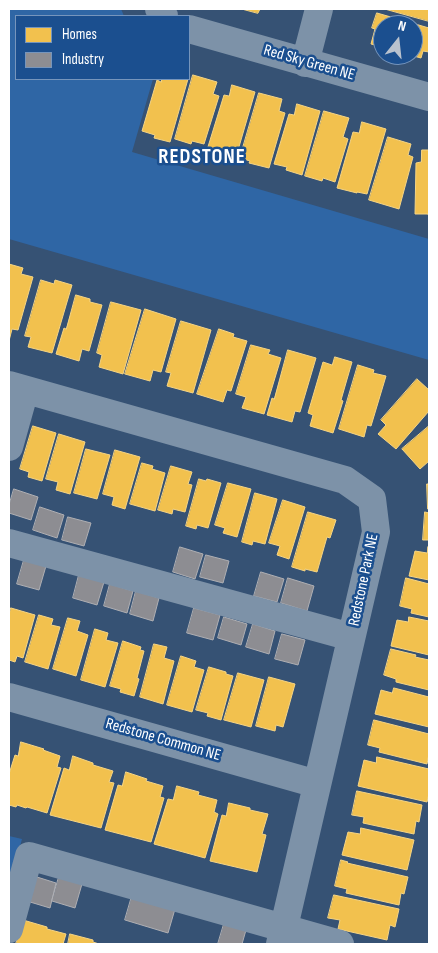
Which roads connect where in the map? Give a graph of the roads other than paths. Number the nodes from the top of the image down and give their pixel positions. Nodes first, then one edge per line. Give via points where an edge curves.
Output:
1 (319, 9) edge
2 (190, 29) edge
3 (305, 62) junction
4 (429, 97) edge
5 (17, 388) edge
6 (9, 447) edge
7 (9, 543) edge
8 (351, 637) junction
9 (9, 697) edge
10 (317, 784) junction
11 (9, 929) edge
12 (282, 936) edge
13 (340, 944) edge

1 - 3 street
2 - 3 street, Red Sky Green NE
3 - 4 street, Red Sky Green NE
5 - 6 street
5 - 8 street, Redstone Park NE via 345,480 372,499 376,532
7 - 8 street
8 - 10 street, Redstone Park NE
9 - 10 street, Redstone Common NE
10 - 12 street, Redstone Park NE
11 - 12 street via 29,856
12 - 13 street

